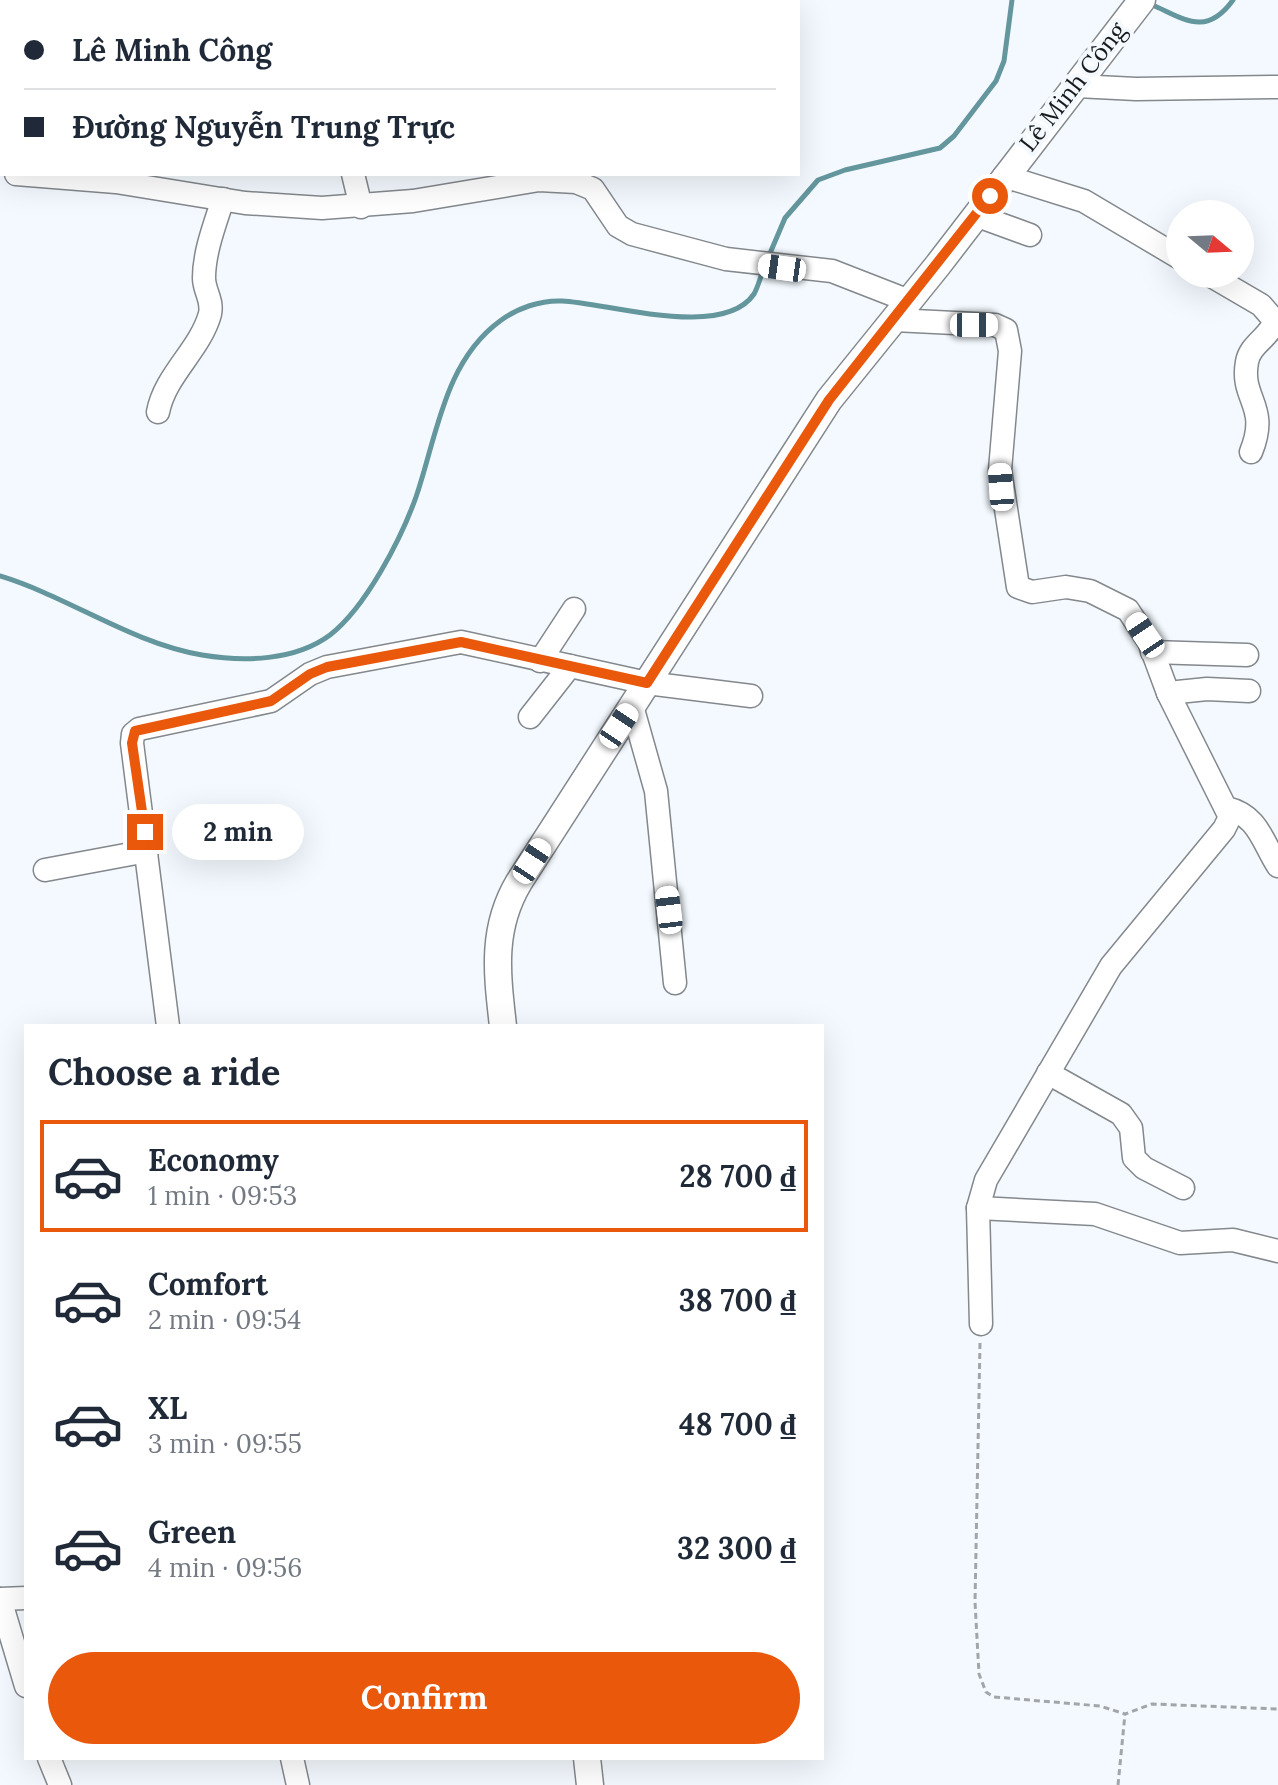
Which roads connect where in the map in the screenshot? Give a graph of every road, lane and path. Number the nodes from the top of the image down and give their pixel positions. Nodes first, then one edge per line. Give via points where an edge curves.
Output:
1 (1142, 0) edge
2 (1077, 86) junction
3 (1278, 87) edge
4 (66, 176) edge
5 (353, 176) edge
6 (1004, 176) junction
7 (117, 178) edge
8 (223, 199) junction
9 (361, 207) junction
10 (975, 215) junction
11 (1030, 235) dead end
12 (1166, 249) edge
13 (1232, 288) edge
14 (902, 310) junction
15 (158, 412) dead end
16 (1251, 452) dead end
17 (574, 609) dead end
18 (1152, 652) junction
19 (1247, 655) dead end
20 (540, 661) junction
21 (570, 666) junction
22 (647, 683) junction
23 (1249, 691) dead end
24 (1168, 693) junction
25 (751, 696) dead end
26 (632, 706) junction
27 (530, 717) dead end
28 (1226, 808) junction
29 (147, 851) junction
30 (1278, 866) edge
31 (45, 870) dead end
32 (675, 983) dead end
33 (168, 1024) edge
34 (503, 1024) edge
35 (1048, 1073) junction
36 (1183, 1188) dead end
37 (978, 1208) junction
38 (1278, 1251) edge
39 (981, 1324) joint
40 (24, 1598) edge
41 (0, 1599) edge
42 (24, 1675) edge
43 (1278, 1709) edge
44 (1125, 1714) junction
45 (50, 1760) edge
46 (292, 1760) edge
47 (587, 1760) edge
48 (60, 1785) edge
49 (298, 1785) edge
50 (590, 1785) edge
51 (1118, 1785) edge

1 - 2 main road, Lê Minh Công
2 - 3 street
2 - 6 main road, Lê Minh Công
4 - 7 street
5 - 9 street
6 - 10 main road, Lê Minh Công
6 - 12 street via 1093,205
7 - 8 street
8 - 9 street
8 - 15 street via 203,280 210,313 161,396
9 - 14 street via 539,180 576,182 593,189 618,226 632,234 710,256 832,271
10 - 11 street
10 - 14 main road, Lê Minh Công
13 - 16 street via 1261,305 1275,321 1247,362 1249,391 1260,422
14 - 18 street via 1006,330 1010,351 1000,470 1018,587 1032,592 1074,587 1112,599 1128,610
14 - 22 main road, Lê Minh Công via 799,441
17 - 20 street
18 - 19 street
18 - 24 street
20 - 21 street
20 - 29 street via 473,643 446,643 327,667 271,701 143,728 133,734
21 - 22 street
21 - 27 street
22 - 25 street
22 - 26 main road, Lê Minh Công
23 - 24 street
24 - 28 street
26 - 32 street via 656,791
26 - 34 main road, Lê Minh Công via 507,905 497,941
28 - 30 street via 1255,822
28 - 35 street via 1227,824 1111,966
29 - 31 street
29 - 33 street
35 - 36 street via 1121,1114 1131,1128 1134,1158
35 - 37 street via 986,1180
37 - 38 street via 1095,1214 1180,1243 1233,1240
37 - 39 street
39 - 44 path via 975,1561 981,1681 994,1697 1100,1706
40 - 41 street
41 - 42 street
43 - 44 path via 1152,1704
44 - 51 path
45 - 48 street
46 - 49 street
47 - 50 main road

